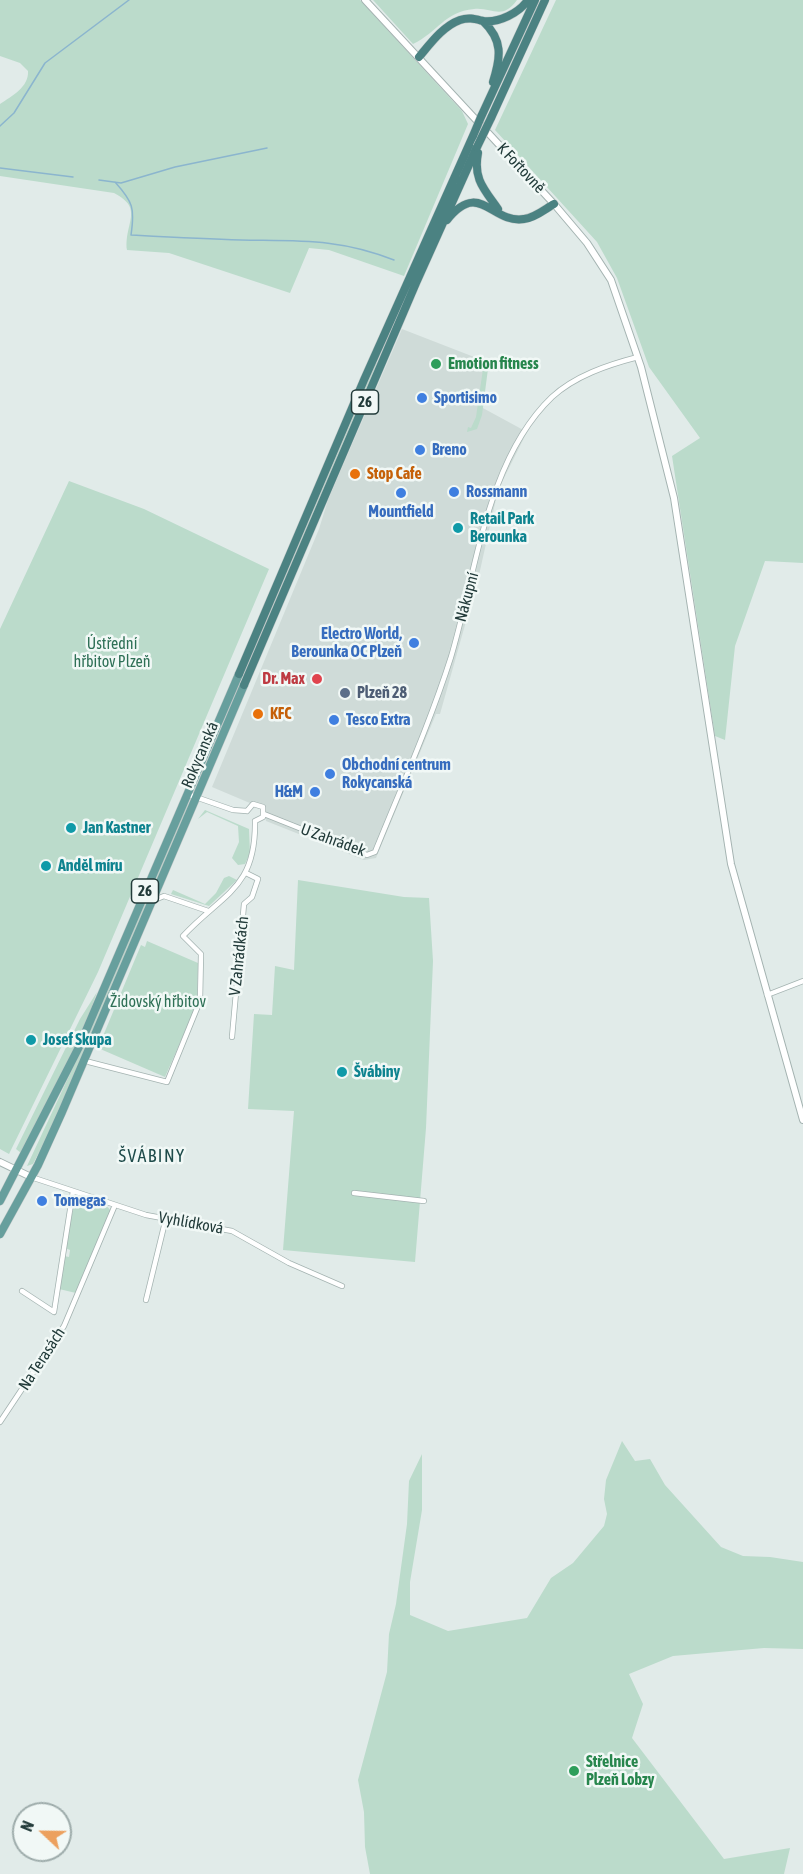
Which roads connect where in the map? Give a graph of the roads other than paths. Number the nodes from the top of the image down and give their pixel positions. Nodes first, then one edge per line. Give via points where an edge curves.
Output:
1 (365, 0) edge
2 (528, 0) edge
3 (535, 0) edge
4 (545, 0) edge
5 (483, 21) junction
6 (419, 57) junction
7 (481, 117) junction
8 (478, 147) junction
9 (554, 204) junction
10 (512, 218) junction
11 (438, 232) junction
12 (408, 281) junction
13 (638, 359) junction
14 (239, 674) joint
15 (244, 685) joint
16 (412, 759) joint
17 (186, 794) junction
18 (196, 797) junction
19 (247, 811) junction
20 (264, 814) junction
21 (255, 821) junction
22 (246, 873) junction
23 (152, 901) junction
24 (208, 911) junction
25 (803, 981) edge
26 (767, 995) junction
27 (232, 1037) dead end
28 (89, 1062) dead end
29 (803, 1120) edge
30 (0, 1162) edge
31 (16, 1170) junction
32 (32, 1177) junction
33 (73, 1191) junction
34 (354, 1194) dead end
35 (0, 1201) edge
36 (424, 1201) dead end
37 (114, 1205) junction
38 (166, 1218) junction
39 (0, 1234) edge
40 (342, 1286) dead end
41 (22, 1291) dead end
42 (146, 1300) dead end
43 (0, 1422) edge

1 - 6 street, K Fořtovně
2 - 5 highway via 509,16
3 - 7 highway, 26
4 - 8 highway, 26, bridge
5 - 6 highway via 468,18 453,23
5 - 7 highway via 497,36 501,50
6 - 9 street, K Fořtovně
7 - 12 highway, 26, bridge
8 - 10 highway via 479,185 500,211
8 - 11 highway, 26
9 - 10 highway via 530,218
9 - 13 street, K Fořtovně via 611,280
10 - 11 highway via 482,203 470,202 458,208
11 - 12 highway, 26
12 - 14 highway, Rokycanská / 26
12 - 15 highway, Rokycanská / 26
13 - 16 street, Nákupní via 610,364 574,381 552,398 523,433 492,501 451,657
13 - 26 street, K Fořtovně via 674,498 731,864
14 - 17 main road, Rokycanská / 26
15 - 18 main road, Rokycanská / 26
16 - 20 street, U Zahrádek via 371,855
17 - 18 street
17 - 31 main road, Rokycanská / 26 via 80,1047
18 - 19 street
18 - 23 main road, Rokycanská / 26
19 - 20 street via 253,804 261,805
19 - 21 street
20 - 21 street
21 - 22 street
22 - 24 street via 230,896
22 - 27 street, V Zahrádkách via 258,879 252,897 244,904
23 - 24 street via 164,896
23 - 32 main road, Rokycanská / 26
24 - 28 street via 183,936 201,954 200,1001 167,1082
25 - 26 street
26 - 29 street, K Fořtovně
30 - 31 street
31 - 32 street
31 - 35 main road, Rokycanská / 26
32 - 33 street, Vyhlídková
32 - 39 main road, Rokycanská / 26
33 - 37 street, Vyhlídková
33 - 41 street via 54,1312
34 - 36 street
37 - 38 street, Vyhlídková
37 - 43 street, Na Terasách via 64,1326
38 - 40 street, Vyhlídková via 232,1231 289,1263
38 - 42 street

